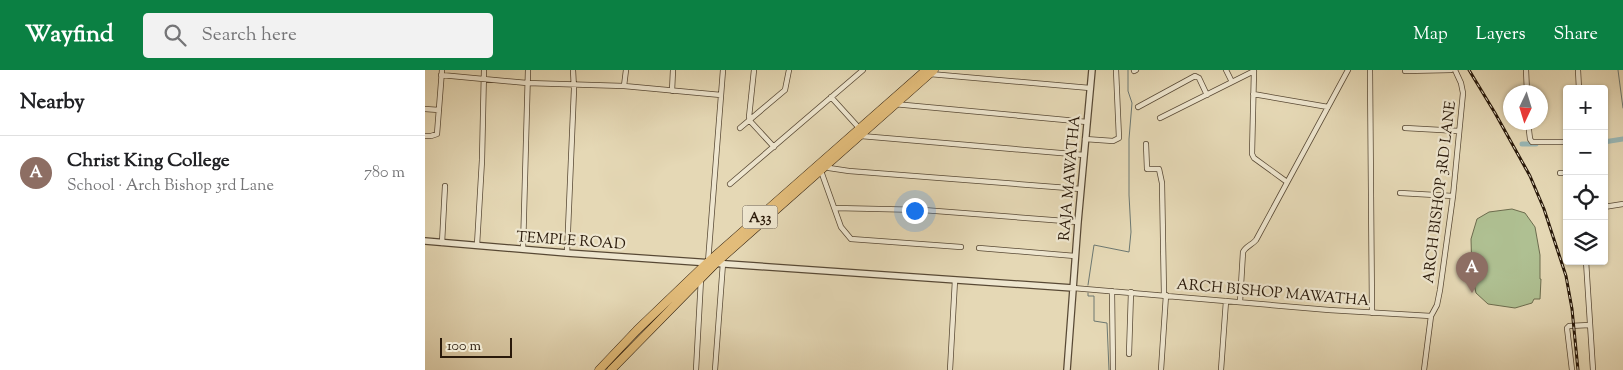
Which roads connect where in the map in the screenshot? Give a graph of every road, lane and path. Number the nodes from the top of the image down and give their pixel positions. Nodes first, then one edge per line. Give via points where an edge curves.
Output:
1 (484, 70) edge
2 (528, 70) edge
3 (573, 70) edge
4 (626, 70) edge
5 (673, 70) edge
6 (723, 70) edge
7 (753, 70) edge
8 (789, 70) edge
9 (863, 70) edge
10 (1092, 70) edge
11 (1117, 70) edge
12 (1226, 70) edge
13 (1254, 70) edge
14 (1349, 70) edge
15 (1370, 70) edge
16 (1451, 70) edge
17 (1455, 70) edge
18 (1526, 70) edge
19 (1578, 70) edge
20 (930, 71) edge
21 (1405, 71) edge
22 (441, 72) edge
23 (483, 80) junction
24 (1232, 82) junction
25 (527, 83) junction
26 (573, 83) junction
27 (1527, 85) edge
28 (1579, 85) edge
29 (624, 86) junction
30 (1090, 88) junction
31 (671, 91) junction
32 (1253, 94) junction
33 (721, 95) junction
34 (1207, 95) junction
35 (831, 97) junction
36 (893, 103) junction
37 (1138, 107) dead end
38 (1328, 107) junction
39 (425, 109) edge
40 (439, 110) junction
41 (1160, 118) dead end
42 (750, 121) junction
43 (1087, 122) junction
44 (740, 128) dead end
45 (1405, 128) dead end
46 (1529, 130) edge
47 (1459, 131) junction
48 (861, 133) junction
49 (425, 136) edge
50 (1085, 139) junction
51 (1563, 142) edge
52 (1146, 144) dead end
53 (774, 147) junction
54 (1084, 155) junction
55 (821, 167) junction
56 (1560, 174) dead end
57 (1563, 174) edge
58 (1287, 182) junction
59 (730, 184) dead end
60 (445, 186) dead end
61 (1081, 189) junction
62 (1400, 193) dead end
63 (1453, 196) junction
64 (1623, 204) edge
65 (1608, 206) edge
66 (835, 208) junction
67 (1078, 222) junction
68 (425, 241) edge
69 (442, 243) junction
70 (477, 245) junction
71 (961, 247) dead end
72 (979, 248) dead end
73 (523, 249) junction
74 (567, 253) junction
75 (1075, 256) junction
76 (716, 263) junction
77 (1586, 265) edge
78 (701, 278) junction
79 (955, 280) junction
80 (1073, 288) junction
81 (1112, 291) junction
82 (1131, 292) junction
83 (1165, 295) junction
84 (1226, 301) junction
85 (1240, 302) junction
86 (1372, 313) junction
87 (1431, 316) junction
88 (1590, 325) junction
89 (1129, 354) dead end
90 (599, 370) edge
91 (611, 370) edge
92 (696, 370) edge
93 (715, 370) edge
94 (950, 370) edge
95 (1067, 370) edge
96 (1113, 370) edge
97 (1161, 370) edge
98 (1221, 370) edge
99 (1424, 370) edge
100 (1572, 370) edge
101 (1593, 370) edge

1 - 23 street
2 - 25 street
3 - 26 street
4 - 29 street
5 - 31 street
6 - 33 street
7 - 42 street
8 - 42 street via 785,90
9 - 35 street
10 - 30 street, RAJA MAWATHA
11 - 50 street via 1119,138 1113,141
12 - 24 street
13 - 24 street
13 - 32 street
14 - 38 street
15 - 86 street
16 - 21 street
17 - 47 street, ARCH BISHOP 3RD LANE via 1463,88
18 - 27 street
19 - 28 street
20 - 30 street
20 - 36 highway, A33
22 - 23 street
22 - 40 street
23 - 25 street
23 - 70 street
24 - 34 street
25 - 26 street
25 - 73 street
26 - 29 street
26 - 74 street
29 - 31 street
30 - 43 street, RAJA MAWATHA
31 - 33 street
32 - 38 street
32 - 58 street via 1252,154
33 - 76 street
34 - 37 street via 1195,76
34 - 41 street
35 - 48 street
35 - 53 street
36 - 43 street
36 - 48 highway, A33
38 - 58 street
39 - 40 street
40 - 49 street via 437,134
42 - 44 street
42 - 53 street
43 - 50 street, RAJA MAWATHA
45 - 47 street
46 - 51 street via 1532,142
47 - 63 street, ARCH BISHOP 3RD LANE
48 - 54 street
48 - 55 highway, A33
50 - 54 street, RAJA MAWATHA
52 - 83 street via 1147,169 1159,170 1162,183
53 - 59 street
54 - 61 street, RAJA MAWATHA
55 - 61 street
55 - 66 street
55 - 76 highway, A33
56 - 57 street
58 - 85 street via 1256,240 1243,252
60 - 69 street
61 - 67 street, RAJA MAWATHA
62 - 63 street
63 - 87 street, ARCH BISHOP 3RD LANE via 1440,290
64 - 65 street
66 - 67 street via 932,211
66 - 71 street via 841,227 851,239
67 - 75 street, RAJA MAWATHA
68 - 69 street, TEMPLE ROAD
69 - 70 street, TEMPLE ROAD
70 - 73 street, TEMPLE ROAD
72 - 75 street
73 - 74 street, TEMPLE ROAD
74 - 76 street, TEMPLE ROAD
75 - 80 street, RAJA MAWATHA
76 - 78 highway, A33
76 - 79 street, TEMPLE ROAD
76 - 90 highway, A33 via 637,330
76 - 93 street
77 - 88 street
78 - 91 highway, A33
78 - 92 street
79 - 80 street, TEMPLE ROAD
79 - 94 street
80 - 81 street, ARCH BISHOP MAWATHA
80 - 95 street, RAJA MAWATHA
81 - 82 street, ARCH BISHOP MAWATHA
81 - 96 street
82 - 83 street, ARCH BISHOP MAWATHA
82 - 89 street
83 - 84 street, ARCH BISHOP MAWATHA
83 - 97 street
84 - 85 street, ARCH BISHOP MAWATHA
84 - 98 street
85 - 86 street, ARCH BISHOP MAWATHA
86 - 87 street, ARCH BISHOP MAWATHA
87 - 99 street, ARCH BISHOP 3RD LANE
88 - 100 street via 1574,324 1567,328
88 - 101 street

